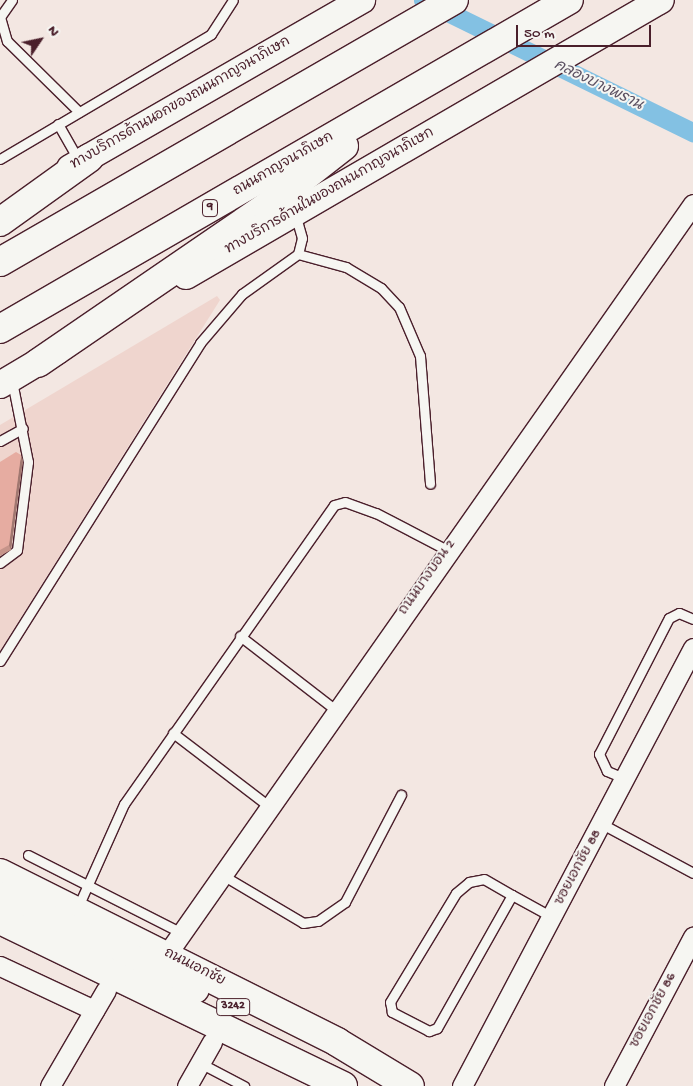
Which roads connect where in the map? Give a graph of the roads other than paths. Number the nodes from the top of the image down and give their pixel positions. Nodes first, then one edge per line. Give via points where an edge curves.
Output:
1 (12, 0) edge
2 (233, 0) edge
3 (362, 0) edge
4 (454, 0) edge
5 (569, 0) edge
6 (651, 6) edge
7 (419, 86) junction
8 (79, 112) junction
9 (58, 124) junction
10 (0, 159) edge
11 (84, 160) junction
12 (693, 204) edge
13 (0, 208) edge
14 (294, 212) junction
15 (0, 222) edge
16 (298, 254) junction
17 (0, 262) edge
18 (0, 329) edge
19 (38, 363) junction
20 (6, 382) edge
21 (23, 428) junction
22 (0, 442) edge
23 (430, 484) dead end
24 (447, 550) junction
25 (0, 563) edge
26 (693, 619) edge
27 (240, 636) junction
28 (693, 648) edge
29 (0, 661) edge
30 (337, 711) junction
31 (173, 733) junction
32 (626, 780) junction
33 (400, 795) dead end
34 (271, 808) junction
35 (602, 824) junction
36 (28, 855) dead end
37 (0, 873) edge
38 (693, 873) edge
39 (224, 876) junction
40 (89, 884) junction
41 (512, 894) junction
42 (0, 896) edge
43 (552, 918) junction
44 (0, 920) edge
45 (67, 928) junction
46 (693, 937) edge
47 (0, 940) edge
48 (174, 944) junction
49 (0, 966) edge
50 (100, 1000) junction
51 (206, 1052) junction
52 (50, 1086) edge
53 (187, 1086) edge
54 (244, 1086) edge
55 (309, 1086) edge
56 (343, 1086) edge
57 (399, 1086) edge
58 (410, 1086) edge
59 (462, 1086) edge
60 (614, 1086) edge

1 - 8 lane via 0,17 7,41
2 - 8 lane via 211,34
3 - 11 main road, ทางบริการด้านนอกของถนนกาญจนาภิเษก
4 - 17 main road
5 - 7 main road, ถนนกาญจนาภิเษก / 9
6 - 14 main road, ทางบริการด้านในของถนนกาญจนาภิเษก
7 - 18 main road, ถนนกาญจนาภิเษก / 9
7 - 19 main road via 266,207
8 - 9 lane
9 - 10 lane
9 - 11 lane
11 - 13 main road, ทางบริการด้านนอกของถนนกาญจนาภิเษก
11 - 15 main road
12 - 24 street, ถนนบางบอน 2
14 - 16 lane via 302,238
14 - 19 main road, ทางบริการด้านในของถนนกาญจนาภิเษก
16 - 23 lane via 346,268 381,288 399,307 420,356
16 - 29 lane via 242,294 205,336
19 - 20 main road, ทางบริการด้านในของถนนกาญจนาภิเษก
20 - 21 lane
21 - 22 lane
21 - 25 lane via 28,462 19,541 17,550
24 - 27 lane via 362,507 345,502 334,505
24 - 30 street, ถนนบางบอน 2
26 - 32 lane via 679,613 669,618 599,754 607,771
27 - 30 lane
27 - 31 lane
28 - 32 street, ซอยเอกชัย 88
30 - 34 street, ถนนบางบอน 2
31 - 34 lane
31 - 40 lane via 124,804
32 - 35 street, ซอยเอกชัย 88
33 - 39 lane via 345,902 318,921 303,923
34 - 39 street, ถนนบางบอน 2
35 - 38 lane
35 - 43 street, ซอยเอกชัย 88
36 - 40 lane
37 - 45 main road, ถนนเอกชัย
39 - 48 street, ถนนบางบอน 2
40 - 45 lane
40 - 48 lane
41 - 41 lane via 484,879 468,882 456,893 390,1002 392,1012 429,1030 437,1028
41 - 43 lane
42 - 45 main road, ถนนเอกชัย / 3242
43 - 59 street, ซอยเอกชัย 88
44 - 45 main road, ถนนเอกชัย / 3242
45 - 48 main road, ถนนเอกชัย
45 - 56 main road, ถนนเอกชัย / 3242
45 - 57 main road, ถนนเอกชัย / 3242
46 - 60 street, ซอยเอกชัย 86
47 - 50 main road
48 - 58 main road, ถนนเอกชัย
49 - 50 street
50 - 51 main road
50 - 52 street
51 - 53 street
51 - 54 lane
51 - 55 main road

